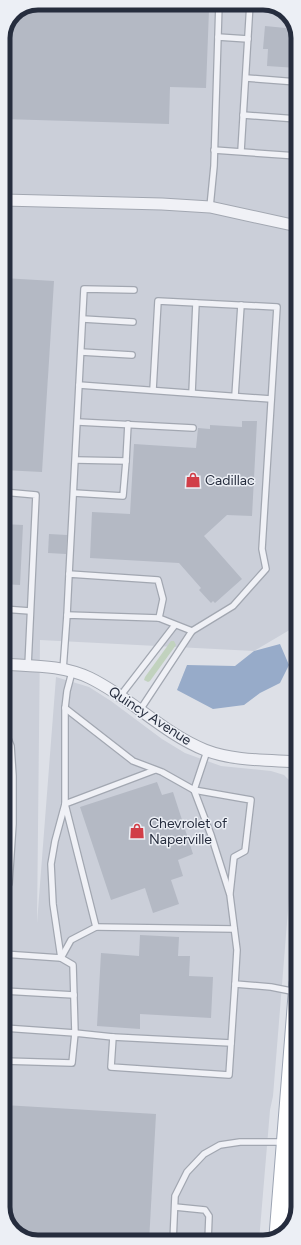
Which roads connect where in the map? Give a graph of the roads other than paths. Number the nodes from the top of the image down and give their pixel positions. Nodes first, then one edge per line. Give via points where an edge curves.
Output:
1 (219, 10) edge
2 (250, 10) edge
3 (218, 37) junction
4 (248, 39) junction
5 (246, 78) junction
6 (291, 82) edge
7 (243, 115) junction
8 (291, 119) edge
9 (214, 150) junction
10 (241, 151) junction
11 (291, 155) edge
12 (10, 200) edge
13 (210, 207) junction
14 (291, 224) edge
15 (134, 290) dead end
16 (196, 303) junction
17 (241, 305) junction
18 (83, 319) junction
19 (134, 322) dead end
20 (81, 352) junction
21 (132, 355) dead end
22 (80, 385) junction
23 (153, 390) junction
24 (192, 393) junction
25 (235, 396) junction
26 (271, 399) junction
27 (78, 422) junction
28 (128, 424) junction
29 (193, 428) dead end
30 (76, 460) junction
31 (126, 460) junction
32 (10, 493) edge
33 (74, 493) junction
34 (69, 574) junction
35 (10, 610) edge
36 (30, 611) junction
37 (67, 614) junction
38 (160, 618) junction
39 (175, 625) junction
40 (192, 631) junction
41 (10, 665) edge
42 (28, 666) junction
43 (68, 671) junction
44 (121, 696) junction
45 (64, 708) junction
46 (140, 710) junction
47 (10, 744) edge
48 (207, 751) junction
49 (291, 762) edge
50 (155, 770) junction
51 (194, 790) junction
52 (65, 804) junction
53 (10, 869) edge
54 (230, 895) junction
55 (96, 927) junction
56 (234, 929) junction
57 (10, 954) edge
58 (61, 958) junction
59 (235, 984) junction
60 (291, 988) edge
61 (10, 991) edge
62 (74, 995) junction
63 (10, 1028) edge
64 (75, 1033) junction
65 (113, 1037) junction
66 (231, 1043) junction
67 (10, 1061) edge
68 (291, 1078) edge
69 (286, 1142) junction
70 (175, 1207) junction
71 (283, 1226) edge
72 (173, 1235) edge
73 (208, 1235) edge

1 - 3 lane
2 - 4 lane
3 - 4 lane
3 - 9 lane
4 - 5 lane
5 - 6 lane
5 - 7 lane
7 - 8 lane
7 - 10 lane
9 - 10 lane
9 - 13 lane
10 - 11 lane
12 - 13 street
13 - 14 street
15 - 18 lane via 84,289
16 - 17 lane
16 - 23 lane via 158,301
16 - 24 lane
17 - 25 lane
17 - 26 lane via 277,307
18 - 19 lane
18 - 20 lane
20 - 21 lane
20 - 22 lane
22 - 23 lane
22 - 27 lane
23 - 24 lane
24 - 25 lane
25 - 26 lane
26 - 40 lane via 262,549 266,569 233,606
27 - 28 lane
27 - 30 lane
28 - 29 lane
28 - 31 lane
30 - 31 lane
30 - 33 lane
31 - 33 lane via 123,496
32 - 36 lane via 36,495
33 - 34 lane
34 - 37 lane
34 - 38 lane via 158,580 163,599
35 - 36 lane
36 - 42 lane
37 - 38 lane
37 - 43 lane
38 - 39 lane
39 - 40 lane
39 - 44 lane
40 - 46 lane
41 - 42 street, Quincy Avenue
42 - 43 street, Quincy Avenue
43 - 44 street, Quincy Avenue via 88,677
43 - 45 lane
44 - 46 street, Quincy Avenue
45 - 50 lane via 133,761
45 - 52 lane
46 - 48 street, Quincy Avenue via 174,734
47 - 53 lane via 13,824
48 - 49 street, Quincy Avenue via 238,758
48 - 51 lane
50 - 51 lane
50 - 52 lane
51 - 54 lane
51 - 54 lane via 251,800 245,851 234,857
52 - 55 lane
52 - 58 lane via 51,864 53,904
54 - 56 lane
55 - 56 lane
55 - 58 lane via 71,940
56 - 59 lane via 237,950
57 - 58 lane
58 - 62 lane via 73,965
59 - 60 lane
59 - 66 lane
61 - 62 lane
62 - 64 lane
63 - 64 lane
64 - 65 lane
64 - 67 lane via 72,1063
65 - 66 lane
65 - 66 lane via 111,1067 229,1075
68 - 69 main road
69 - 70 lane via 240,1142 220,1145 204,1154 187,1172 175,1196
69 - 71 main road
70 - 72 lane
70 - 73 lane via 205,1210 209,1216

